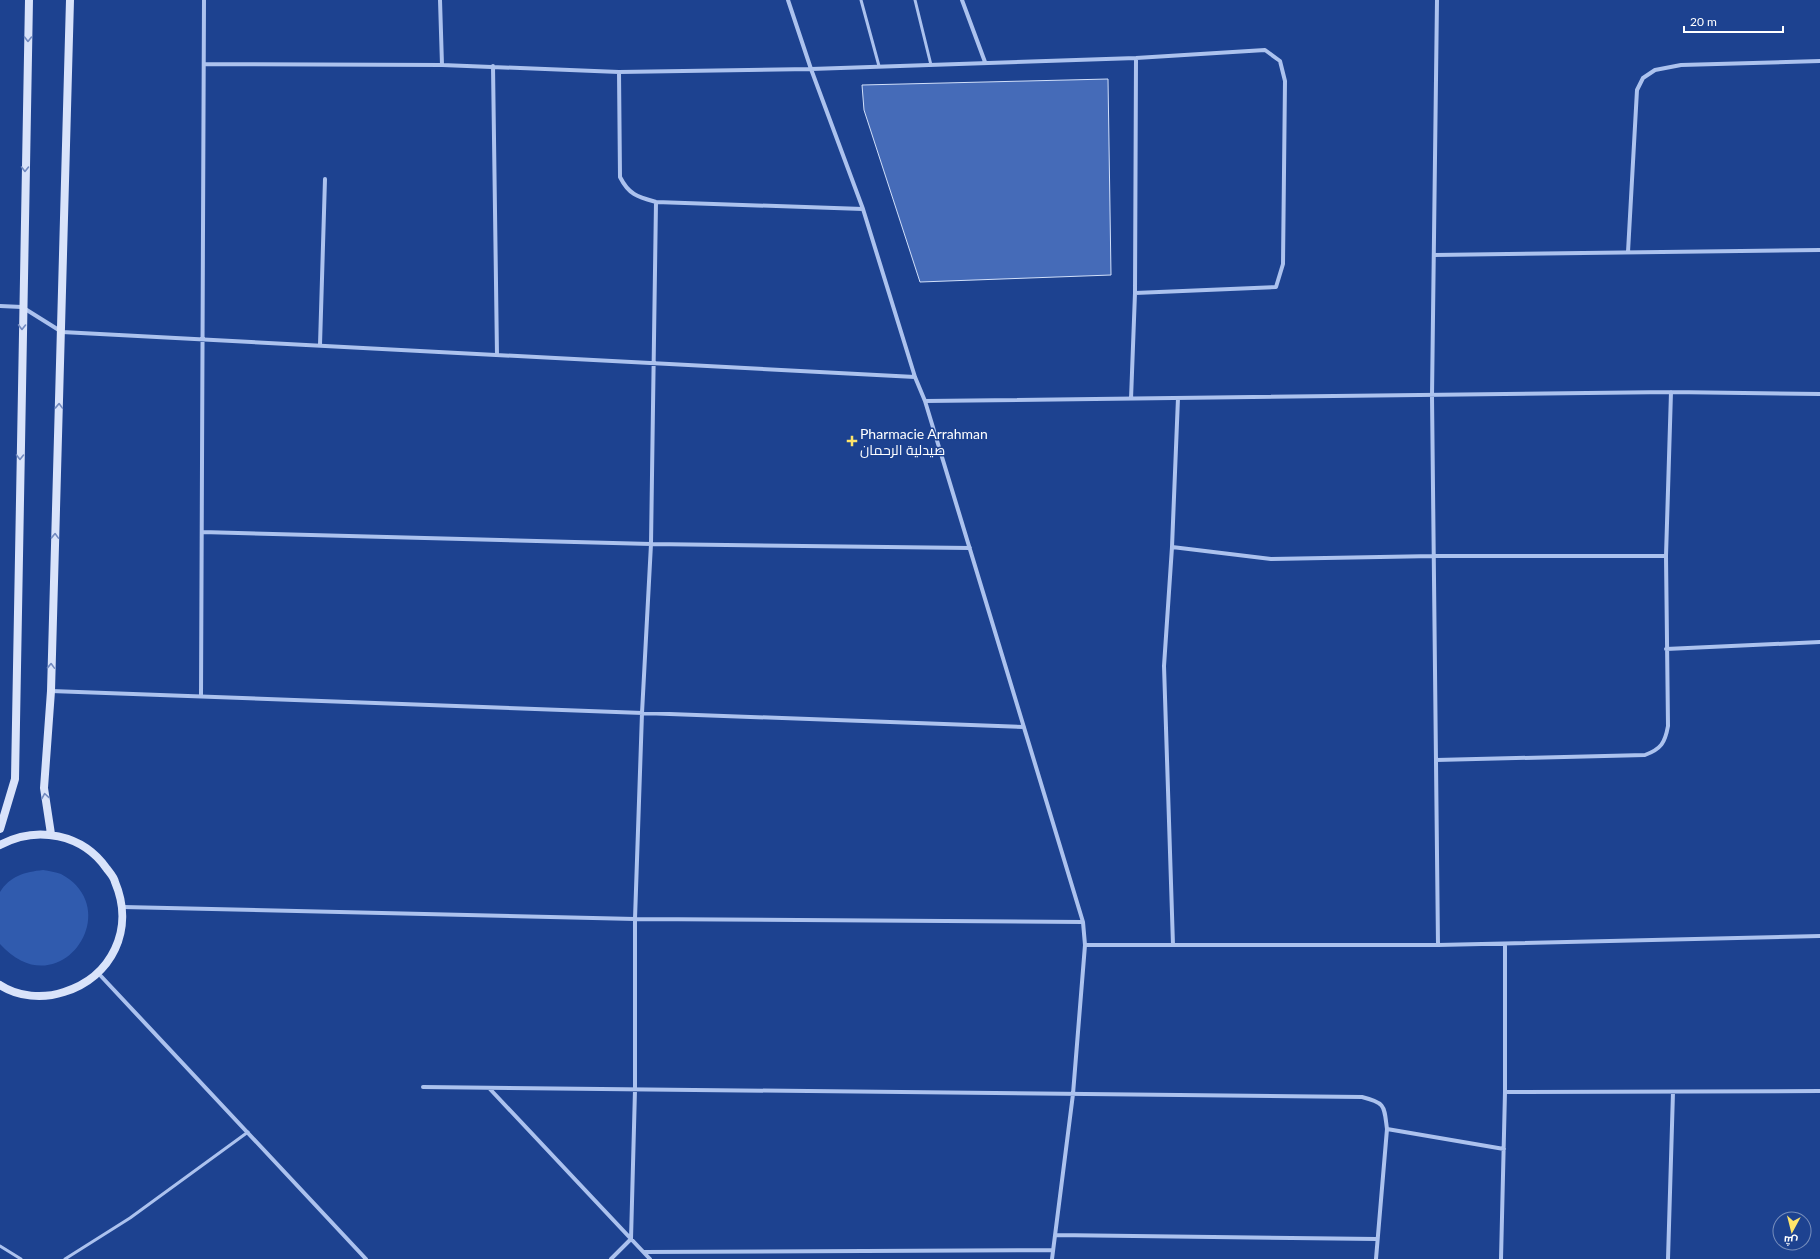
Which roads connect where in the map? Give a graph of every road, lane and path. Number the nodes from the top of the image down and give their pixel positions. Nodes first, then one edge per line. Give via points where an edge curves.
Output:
1 (29, 0) edge
2 (70, 0) edge
3 (204, 0) edge
4 (440, 0) edge
5 (788, 0) edge
6 (861, 0) edge
7 (916, 0) edge
8 (962, 0) edge
9 (1437, 0) edge
10 (1136, 58) junction
11 (1820, 61) edge
12 (985, 62) junction
13 (204, 64) junction
14 (442, 65) junction
15 (931, 65) junction
16 (493, 66) junction
17 (879, 66) junction
18 (811, 69) junction
19 (618, 72) junction
20 (324, 179) dead end
21 (656, 202) junction
22 (863, 209) junction
23 (1820, 250) edge
24 (1628, 252) junction
25 (1434, 255) junction
26 (1135, 293) junction
27 (0, 306) edge
28 (22, 307) junction
29 (62, 332) junction
30 (203, 339) junction
31 (320, 345) junction
32 (497, 355) junction
33 (654, 363) junction
34 (915, 377) junction
35 (1671, 392) junction
36 (1820, 394) edge
37 (1432, 396) junction
38 (1178, 398) junction
39 (1131, 399) junction
40 (925, 401) junction
41 (202, 532) junction
42 (651, 544) junction
43 (1172, 547) junction
44 (970, 548) junction
45 (1434, 556) junction
46 (1666, 556) junction
47 (1820, 642) edge
48 (1666, 650) junction
49 (51, 691) junction
50 (201, 696) junction
51 (642, 713) junction
52 (1024, 727) junction
53 (1436, 760) junction
54 (0, 829) edge
55 (51, 834) junction
56 (0, 845) edge
57 (123, 907) junction
58 (635, 919) junction
59 (1083, 922) junction
60 (1820, 936) edge
61 (1505, 944) junction
62 (1085, 945) junction
63 (1173, 945) junction
64 (1438, 945) junction
65 (99, 974) junction
66 (0, 985) edge
67 (423, 1087) dead end
68 (489, 1088) junction
69 (635, 1090) junction
70 (1820, 1091) edge
71 (1506, 1092) junction
72 (1673, 1092) junction
73 (1073, 1094) junction
74 (1387, 1129) junction
75 (248, 1132) junction
76 (1504, 1149) junction
77 (1055, 1235) junction
78 (631, 1239) junction
79 (1377, 1239) junction
80 (0, 1246) edge
81 (1053, 1250) junction
82 (644, 1252) junction
83 (20, 1259) edge
84 (65, 1259) edge
85 (366, 1259) edge
86 (611, 1259) edge
87 (650, 1259) edge
88 (1052, 1259) edge
89 (1376, 1259) edge
90 (1501, 1259) edge
91 (1668, 1259) edge

1 -> 28 street
2 - 29 street
3 - 13 street
4 - 14 street
5 - 18 street
6 - 17 lane
7 - 15 lane
8 - 12 street
9 - 25 street
10 - 12 street
10 - 26 street
10 - 26 street via 1265,50 1280,61 1285,81 1283,264 1276,287
11 - 24 street via 1681,65 1654,70 1643,78 1637,90
12 - 15 street
13 - 14 street
13 - 30 street
14 - 16 street
15 - 17 street
16 - 19 street
16 - 32 street
17 - 18 street
18 - 19 street
18 - 22 street
19 - 21 street via 620,177 626,189 636,196
20 - 31 street
21 - 22 street
21 - 33 street
22 - 34 street
23 - 24 street
24 - 25 street
25 - 37 street
26 - 39 street
27 - 28 street
28 - 29 street
28 -> 54 street via 15,779
29 - 30 street
49 -> 29 street
30 - 31 street
30 - 41 street
31 - 32 street
32 - 33 street
33 - 34 street
33 - 42 street
34 - 40 street
35 - 36 street
35 - 37 street
35 - 46 street
37 - 38 street
37 - 45 street
38 - 39 street
38 - 43 street
39 - 40 street
40 - 44 street
41 - 42 street
41 - 50 street
42 - 44 street
42 - 51 street
43 - 45 street via 1271,559
43 - 63 street via 1164,666
44 - 52 street
45 - 46 street
45 - 53 street
46 - 48 street
47 - 48 street
48 - 53 street via 1668,726 1665,740 1655,751 1644,755
49 - 50 street
55 -> 49 street via 44,788
50 - 51 street
51 - 52 street
51 - 58 street
52 - 59 street
53 - 64 street
55 - 56 street via 12,839
55 - 57 street via 77,842 100,858 115,881
57 - 58 street
57 - 65 street via 118,943 110,960
58 - 59 street
58 - 69 street
59 - 62 street
60 - 61 street
61 - 64 street
61 - 71 street
62 - 63 street
62 - 73 street
63 - 64 street
65 - 66 street via 78,988 54,995 30,996
65 - 75 street
67 - 68 street
68 - 69 street
68 - 78 street
69 - 73 street
69 - 78 street
70 - 72 street
71 - 72 street
71 - 76 street
72 - 91 street
73 - 74 street via 1362,1097 1378,1101 1385,1109
73 - 77 street
74 - 76 street
74 - 79 street
75 - 84 lane via 130,1218
75 - 85 street
76 - 90 street
77 - 79 street
77 - 81 street
78 - 82 street
78 - 86 street
79 - 89 street
80 - 83 lane
81 - 82 street
81 - 88 street
82 - 87 street

